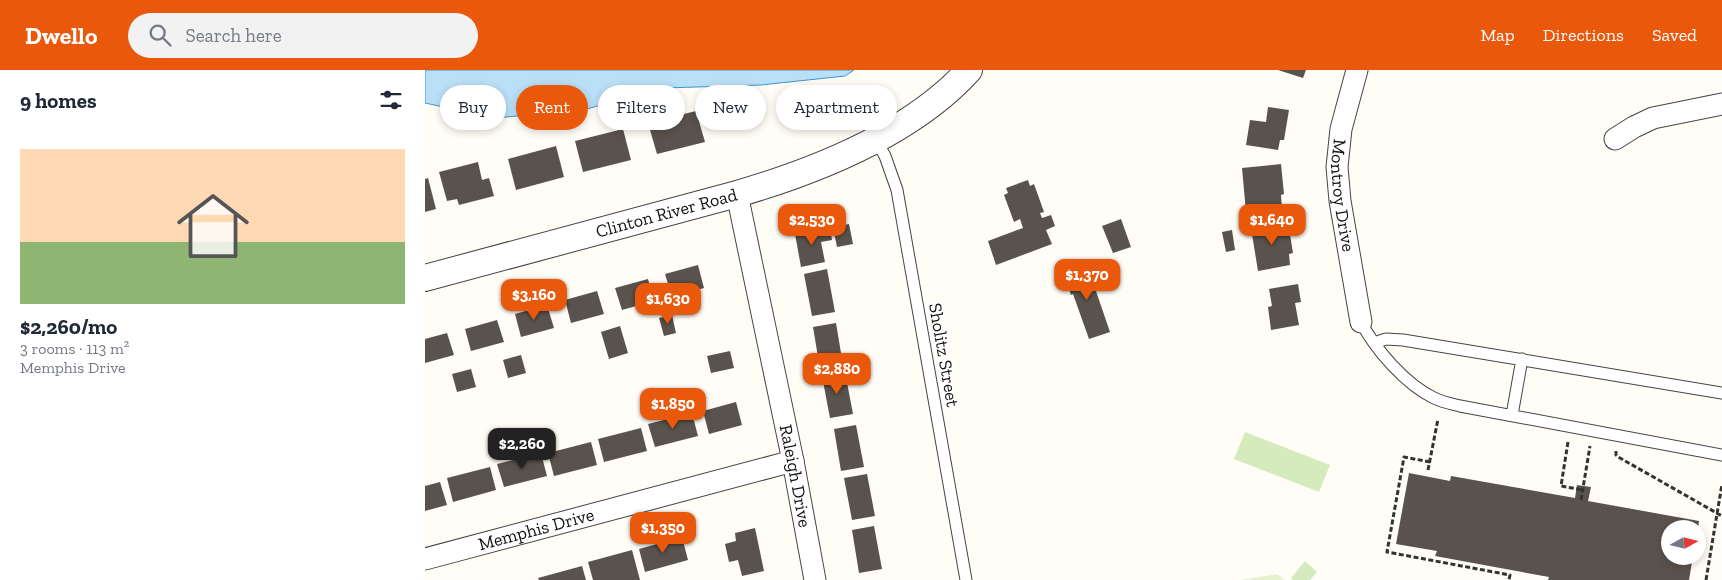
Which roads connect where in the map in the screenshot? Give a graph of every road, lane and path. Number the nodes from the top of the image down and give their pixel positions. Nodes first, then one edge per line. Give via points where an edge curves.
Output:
1 (969, 70) edge
2 (1357, 70) edge
3 (1722, 104) edge
4 (1615, 139) dead end
5 (876, 140) junction
6 (737, 194) junction
7 (425, 278) edge
8 (1361, 322) joint
9 (1374, 344) junction
10 (1522, 360) junction
11 (1722, 393) edge
12 (1512, 416) junction
13 (1438, 419) dead end
14 (1568, 442) dead end
15 (1590, 446) dead end
16 (1616, 451) dead end
17 (1722, 455) edge
18 (793, 462) junction
19 (1430, 462) junction
20 (1428, 470) dead end
21 (1722, 484) edge
22 (1583, 490) junction
23 (1581, 500) dead end
24 (1720, 513) edge
25 (1722, 516) edge
26 (425, 559) edge
27 (815, 580) edge
28 (966, 580) edge
29 (1509, 580) edge
30 (1706, 580) edge

1 - 5 street, Clinton River Road via 929,105
2 - 8 street, Montroy Drive via 1341,129 1337,168 1339,202
3 - 4 street via 1653,118
5 - 6 street, Clinton River Road via 821,166
5 - 28 lane, Sholitz Street via 897,190
6 - 7 street, Clinton River Road
6 - 18 street, Raleigh Drive
8 - 9 lane
9 - 10 lane via 1386,339 1403,340
9 - 12 lane via 1418,388 1434,398
10 - 11 lane
10 - 12 lane
12 - 17 lane
13 - 19 path
14 - 22 path via 1561,486
15 - 22 path
16 - 24 path via 1620,458
18 - 26 street, Memphis Drive
18 - 27 street, Raleigh Drive
19 - 20 path
19 - 29 path via 1404,457 1387,552 1510,575
21 - 24 path
22 - 23 path
24 - 25 path
24 - 30 path

